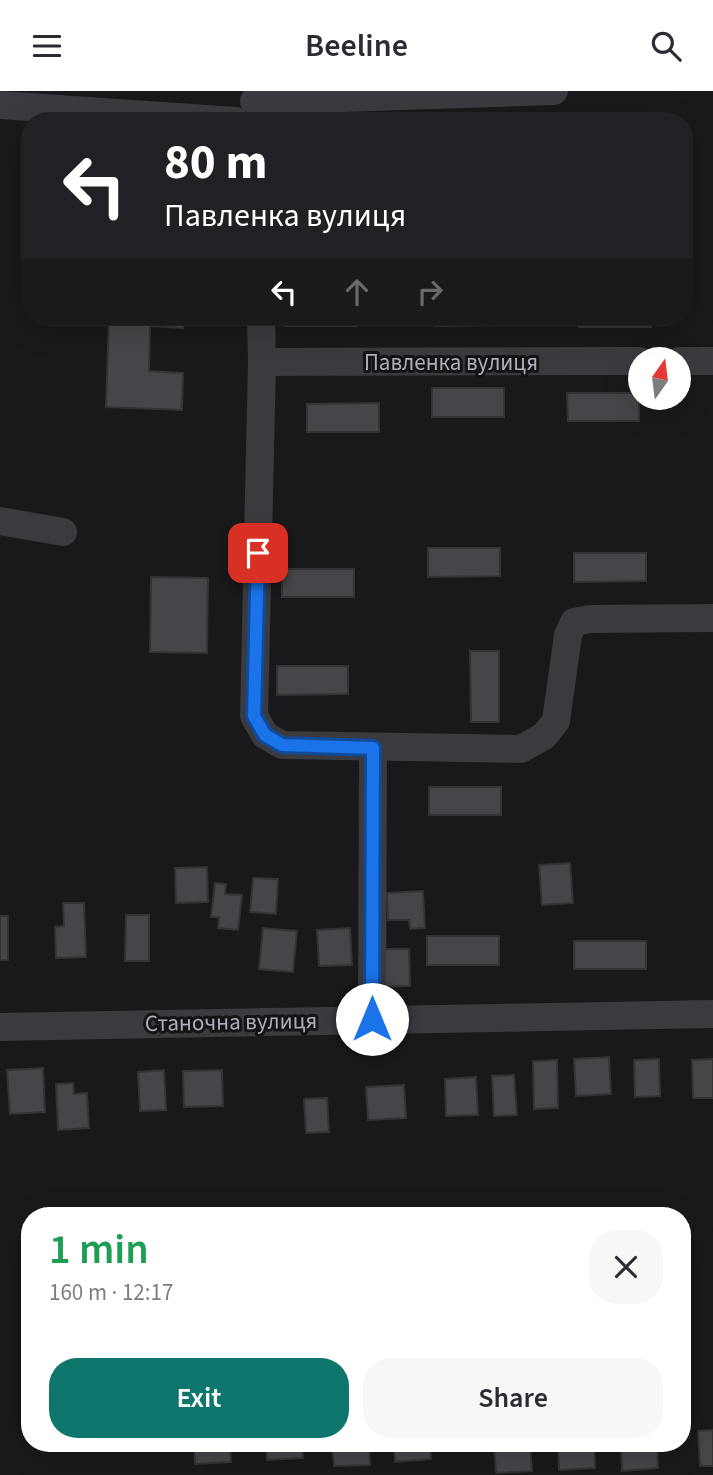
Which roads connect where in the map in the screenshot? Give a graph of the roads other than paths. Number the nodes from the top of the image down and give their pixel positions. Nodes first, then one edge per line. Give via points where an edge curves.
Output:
1 (549, 91) edge
2 (0, 105) edge
3 (250, 108) edge
4 (261, 326) edge
5 (628, 361) edge
6 (691, 361) edge
7 (713, 361) edge
8 (262, 362) junction
9 (0, 521) edge
10 (63, 532) dead end
11 (713, 618) edge
12 (373, 748) junction
13 (713, 1014) edge
14 (372, 1019) junction
15 (0, 1027) edge

1 - 3 street
2 - 3 street
4 - 8 street
5 - 8 street, Павленка вулиця
6 - 7 street
8 - 12 street via 254,716 265,735 282,745
9 - 10 street
11 - 12 street via 575,622 568,635 556,721 544,736 521,750
12 - 14 street
13 - 14 street, Станочна вулиця
14 - 15 street, Станочна вулиця

